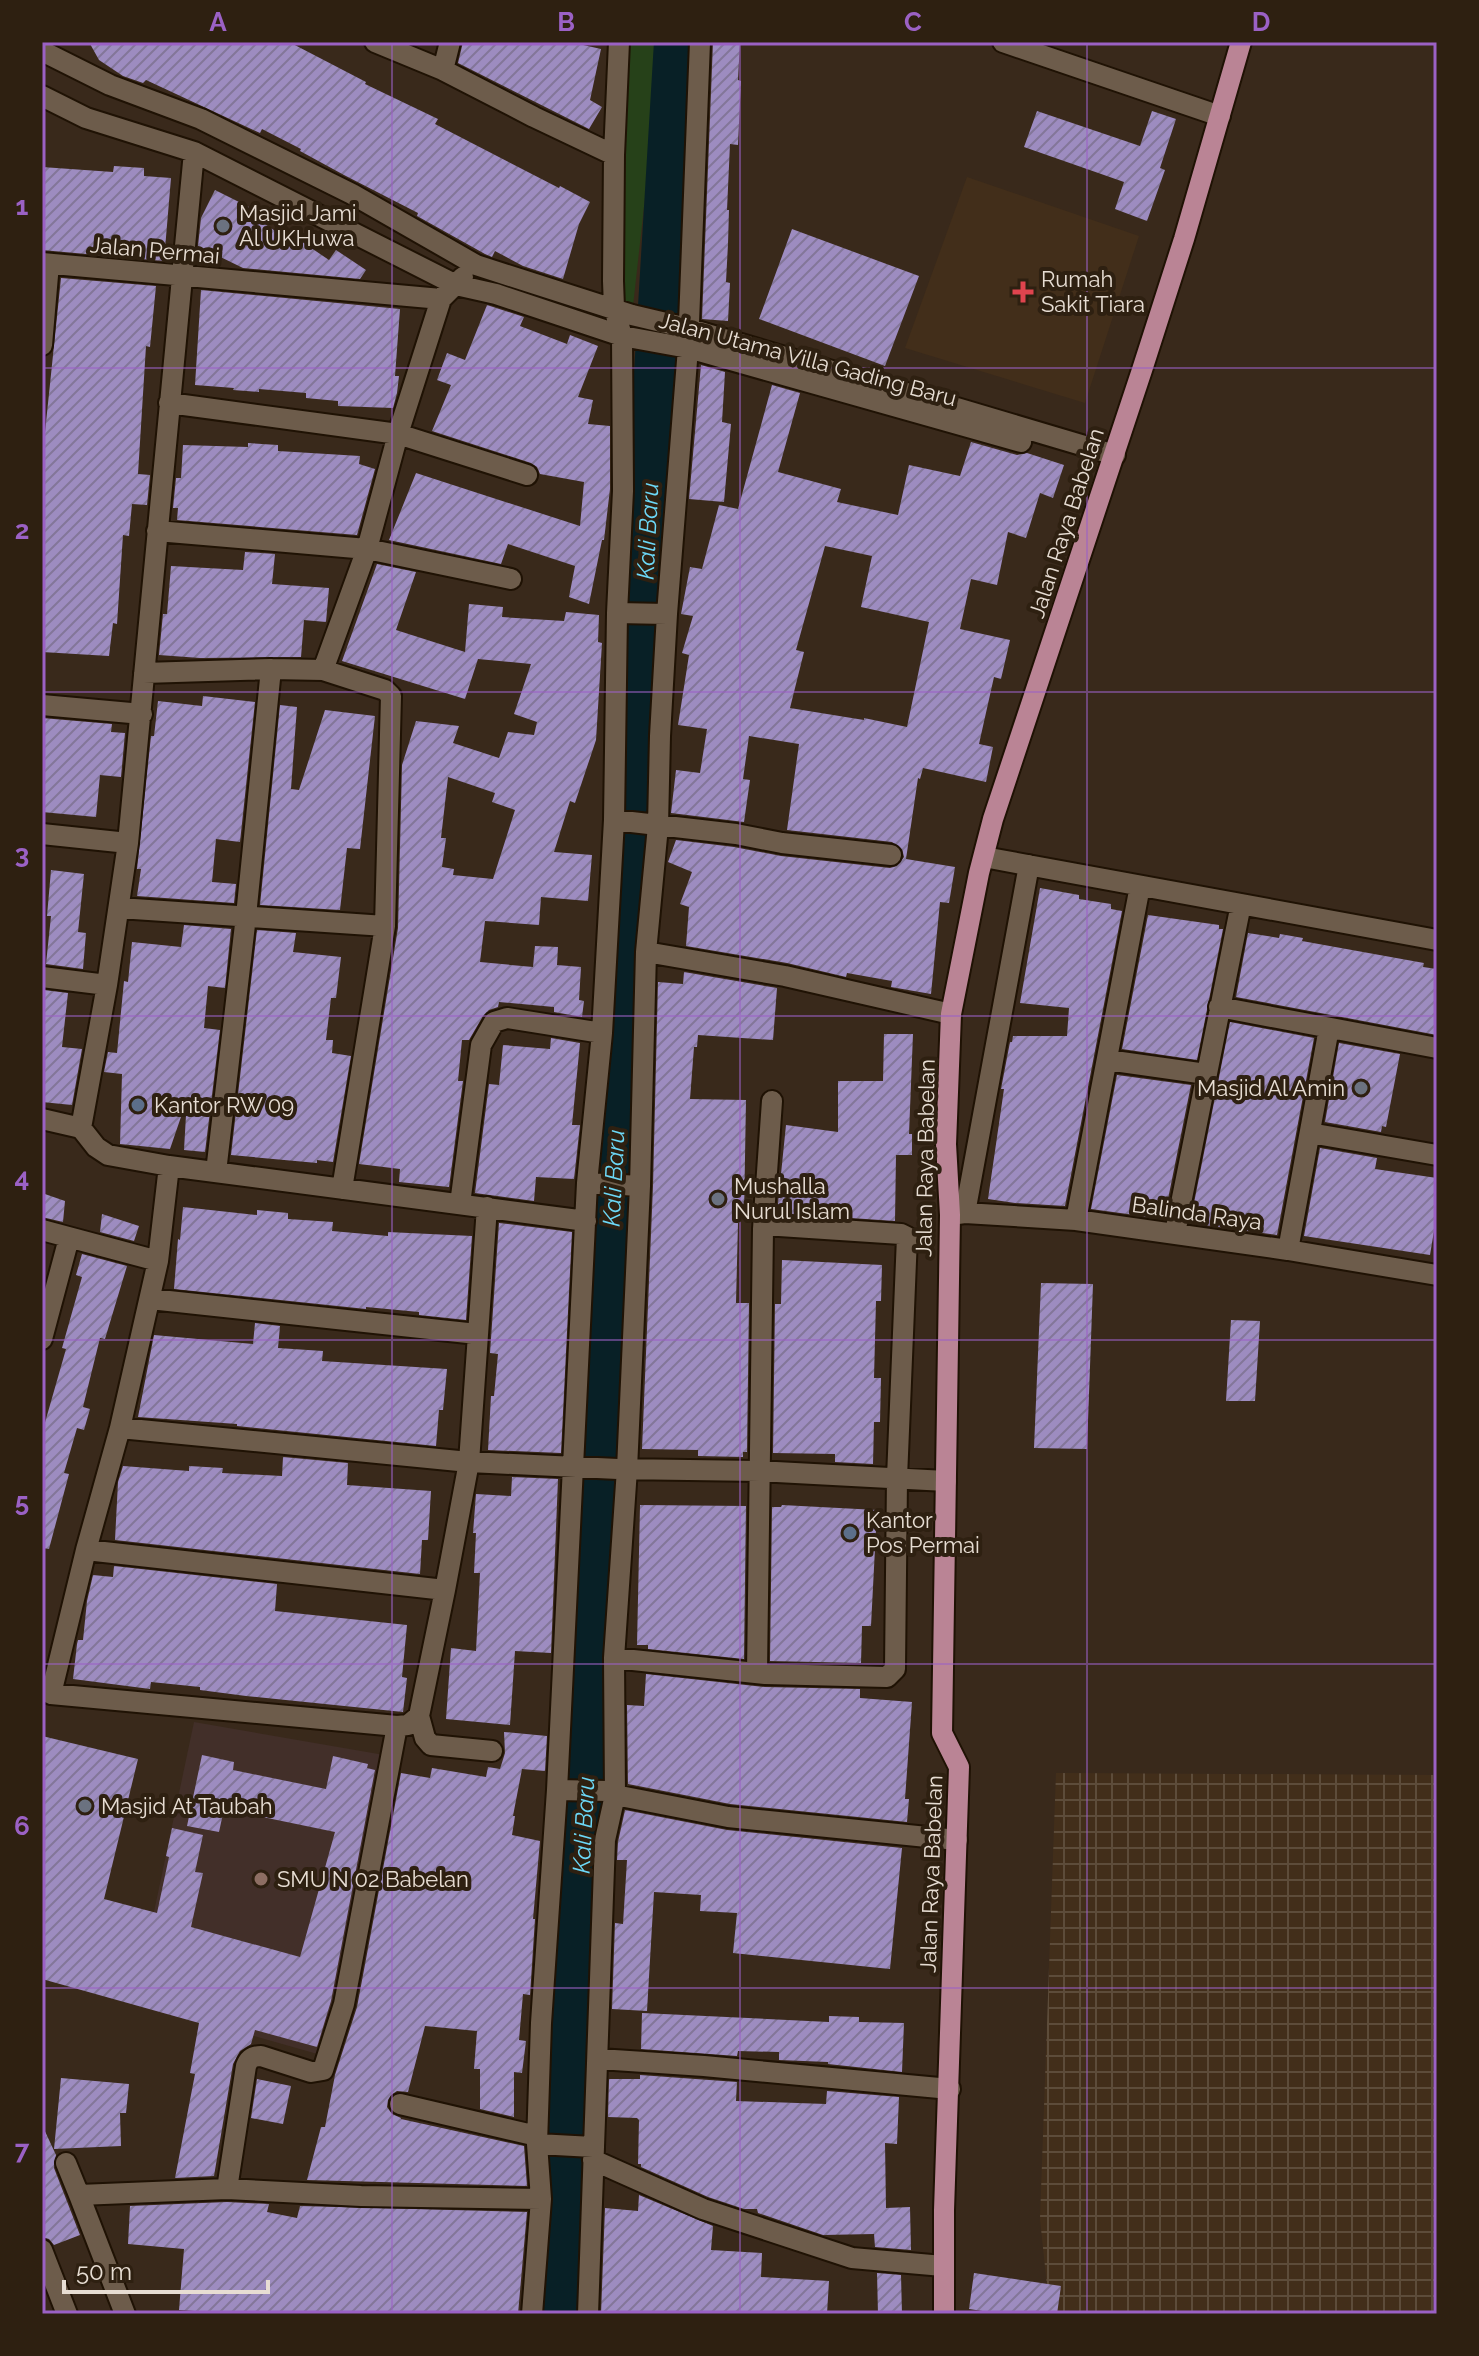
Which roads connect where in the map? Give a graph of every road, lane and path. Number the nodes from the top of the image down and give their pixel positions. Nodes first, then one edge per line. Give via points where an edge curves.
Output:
1 (375, 42) edge
2 (450, 42) edge
3 (619, 42) edge
4 (700, 42) edge
5 (1003, 42) edge
6 (1241, 42) edge
7 (42, 51) edge
8 (443, 70) junction
9 (42, 96) edge
10 (1220, 116) junction
11 (194, 152) junction
12 (614, 155) junction
13 (45, 264) edge
14 (476, 265) junction
15 (183, 277) junction
16 (448, 292) junction
17 (496, 294) joint
18 (623, 312) junction
19 (627, 337) junction
20 (681, 337) junction
21 (42, 345) edge
22 (169, 403) junction
23 (398, 434) junction
24 (1112, 461) junction
25 (527, 475) dead end
26 (157, 531) junction
27 (367, 549) junction
28 (511, 579) dead end
29 (621, 613) junction
30 (662, 614) junction
31 (271, 669) junction
32 (323, 670) junction
33 (144, 673) junction
34 (42, 705) edge
35 (142, 714) junction
36 (617, 820) junction
37 (653, 825) junction
38 (42, 834) edge
39 (128, 843) junction
40 (891, 855) dead end
41 (984, 857) junction
42 (1029, 865) junction
43 (1140, 886) junction
44 (1241, 904) junction
45 (119, 908) junction
46 (246, 916) junction
47 (385, 926) junction
48 (1437, 940) edge
49 (646, 952) junction
50 (42, 977) edge
51 (107, 985) junction
52 (1219, 1007) junction
53 (951, 1014) junction
54 (1329, 1028) junction
55 (602, 1033) junction
56 (1437, 1048) edge
57 (1107, 1060) junction
58 (1206, 1074) junction
59 (772, 1101) dead end
60 (42, 1119) edge
61 (81, 1128) junction
62 (1310, 1133) junction
63 (1437, 1155) edge
64 (169, 1166) junction
65 (216, 1172) junction
66 (590, 1183) junction
67 (635, 1185) junction
68 (342, 1189) junction
69 (460, 1204) junction
70 (487, 1207) junction
71 (958, 1214) junction
72 (1076, 1220) junction
73 (586, 1221) junction
74 (764, 1225) junction
75 (42, 1230) edge
76 (1175, 1233) junction
77 (69, 1238) junction
78 (1288, 1250) junction
79 (158, 1261) junction
80 (1437, 1275) edge
81 (150, 1299) junction
82 (477, 1334) junction
83 (42, 1339) edge
84 (120, 1428) junction
85 (469, 1462) junction
86 (577, 1468) junction
87 (623, 1469) junction
88 (759, 1471) junction
89 (897, 1478) junction
90 (946, 1481) junction
91 (86, 1550) junction
92 (445, 1590) junction
93 (614, 1658) junction
94 (757, 1672) junction
95 (419, 1716) junction
96 (397, 1726) junction
97 (492, 1751) dead end
98 (561, 1789) junction
99 (611, 1793) junction
100 (957, 1840) junction
101 (599, 2059) junction
102 (950, 2089) junction
103 (400, 2104) dead end
104 (539, 2141) junction
105 (592, 2152) junction
106 (66, 2163) dead end
107 (227, 2189) junction
108 (79, 2195) junction
109 (541, 2199) junction
110 (42, 2250) edge
111 (943, 2266) junction
112 (67, 2314) edge
113 (125, 2314) edge
114 (532, 2314) edge
115 (588, 2314) edge
116 (944, 2314) edge

1 - 8 street
2 - 8 street
3 - 12 street
4 - 20 street
5 - 10 street
6 - 10 main road, Jalan Raya Babelan
7 - 14 street, Jalan Utama Villa Gading Baru via 311,173
8 - 12 street
9 - 11 street via 86,118
10 - 24 main road, Jalan Raya Babelan
11 - 15 street
11 - 16 street
12 - 18 street
13 - 15 street, Jalan Permai
13 - 21 street
14 - 16 street
14 - 18 street, Jalan Utama Villa Gading Baru
15 - 16 street, Jalan Permai
15 - 22 street
16 - 17 street, Jalan Permai
16 - 23 street
17 - 19 street, Jalan Utama Villa Gading Baru
18 - 19 street
18 - 20 street, Jalan Utama Villa Gading Baru
19 - 20 street, Jalan Utama Villa Gading Baru
19 - 29 street
20 - 24 street, Jalan Utama Villa Gading Baru
20 - 30 street
22 - 23 street
22 - 26 street
23 - 25 street
23 - 27 street
24 - 41 main road, Jalan Raya Babelan
26 - 27 street
26 - 33 street
27 - 28 street
27 - 32 street
29 - 30 street
29 - 36 street
30 - 37 street
31 - 32 street
31 - 33 street
31 - 46 street
32 - 47 street via 385,690 392,698
33 - 35 street
34 - 35 street
35 - 39 street
36 - 37 street
36 - 55 street
37 - 40 street
37 - 49 street
38 - 39 street
39 - 45 street
41 - 42 street
41 - 53 main road, Jalan Raya Babelan
42 - 43 street
42 - 71 street
43 - 44 street
43 - 57 street
44 - 48 street
44 - 52 street
45 - 46 street
45 - 51 street
46 - 47 street
46 - 65 street
47 - 68 street
49 - 53 street via 785,976
49 - 67 street
50 - 51 street
51 - 61 street
52 - 54 street
52 - 58 street
53 - 71 main road, Jalan Raya Babelan via 946,1144
54 - 56 street
54 - 62 street
55 - 66 street
55 - 69 street via 507,1018 494,1022 481,1045
57 - 58 street
57 - 72 street
58 - 76 street
59 - 74 street
60 - 61 street
61 - 64 street via 108,1155
62 - 63 street
62 - 78 street
64 - 65 street
64 - 79 street
65 - 68 street
66 - 67 street
66 - 73 street
67 - 87 street
68 - 69 street
69 - 70 street
70 - 73 street
70 - 82 street
71 - 72 street, Balinda Raya
71 - 90 main road, Jalan Raya Babelan
72 - 76 street, Balinda Raya
73 - 86 street
74 - 88 street
74 - 89 street via 907,1237
75 - 77 street
76 - 78 street, Balinda Raya
77 - 79 street
77 - 83 street
78 - 80 street, Balinda Raya
79 - 81 street
81 - 82 street
81 - 84 street
82 - 85 street
84 - 85 street
84 - 91 street
85 - 86 street
85 - 92 street
86 - 87 street
86 - 98 street
87 - 88 street
87 - 93 street
88 - 89 street
88 - 94 street
89 - 90 street
89 - 94 street via 893,1672 887,1677
90 - 100 main road, Jalan Raya Babelan via 942,1733 959,1767
91 - 92 street
91 - 96 street via 51,1694
92 - 95 street
93 - 94 street
93 - 99 street
95 - 96 street
95 - 97 street via 431,1745
96 - 107 street via 344,2004 323,2070 311,2072 261,2056 249,2060
98 - 99 street
98 - 104 street via 541,2023
99 - 100 street via 728,1817
99 - 101 street
100 - 102 main road, Jalan Raya Babelan
101 - 102 street
101 - 105 street
102 - 111 main road, Jalan Raya Babelan
103 - 104 street
104 - 105 street
104 - 109 street
105 - 111 street via 703,2209 852,2258
105 - 115 street
106 - 108 street
107 - 108 street
107 - 109 street
108 - 113 street
109 - 114 street
110 - 112 street
111 - 116 main road, Jalan Raya Babelan

